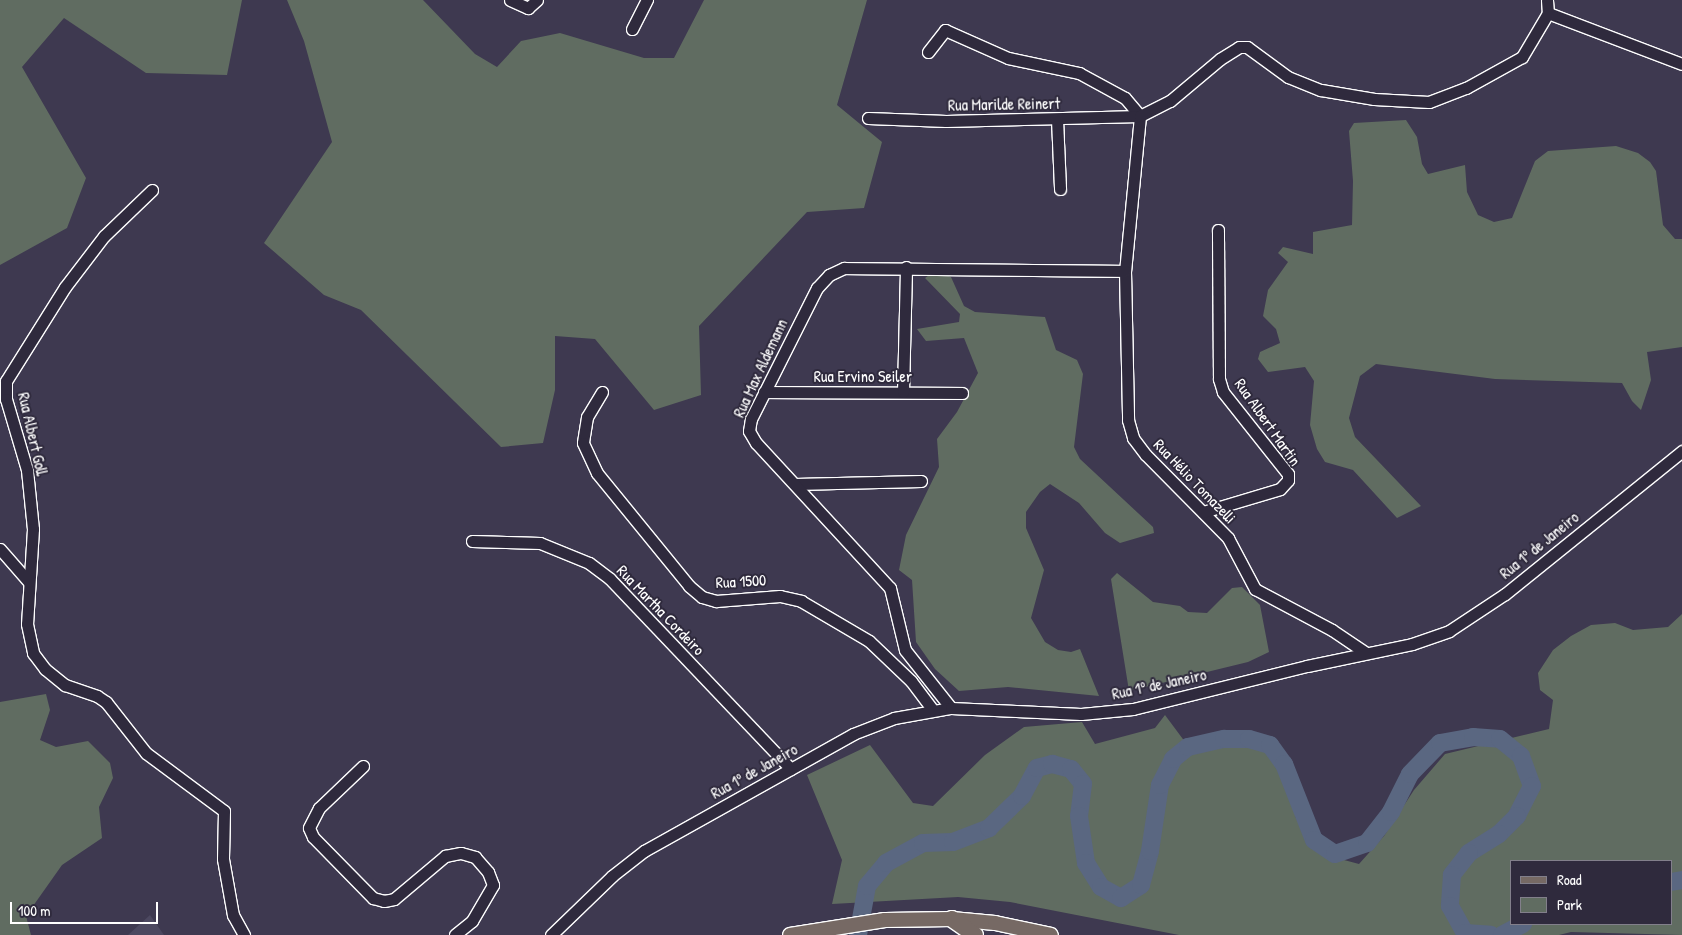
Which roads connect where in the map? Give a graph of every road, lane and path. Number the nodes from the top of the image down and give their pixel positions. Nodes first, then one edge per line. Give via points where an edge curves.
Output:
1 (510, 0) edge
2 (537, 0) edge
3 (647, 0) edge
4 (1547, 0) edge
5 (1548, 13) junction
6 (632, 29) dead end
7 (928, 52) dead end
8 (1682, 64) edge
9 (1140, 116) junction
10 (868, 118) dead end
11 (1058, 120) junction
12 (1060, 189) dead end
13 (152, 190) dead end
14 (1218, 230) dead end
15 (906, 267) junction
16 (1125, 271) junction
17 (602, 392) dead end
18 (764, 392) junction
19 (903, 392) junction
20 (962, 393) dead end
21 (1682, 451) edge
22 (921, 481) dead end
23 (795, 484) junction
24 (1203, 512) junction
25 (472, 541) dead end
26 (0, 550) edge
27 (28, 582) junction
28 (1365, 652) junction
29 (951, 708) junction
30 (932, 709) junction
31 (363, 766) dead end
32 (791, 769) junction
33 (952, 919) junction
34 (995, 923) junction
35 (244, 935) edge
36 (455, 935) edge
37 (551, 935) edge
38 (790, 935) edge
39 (974, 935) edge
40 (1015, 935) edge
41 (1051, 935) edge

1 - 2 street via 528,8
3 - 6 street
4 - 5 street
5 - 8 street
5 - 9 street via 1522,57 1466,88 1429,102 1374,99 1321,90 1288,77 1254,50 1240,47 1170,101
7 - 9 street via 945,30 1008,58 1079,73 1125,98
9 - 11 street, Rua Marilde Reinert
9 - 16 street, Rua Hélio Tomazelli
10 - 11 street, Rua Marilde Reinert via 946,122
11 - 12 street
13 - 27 street, Rua Albert Goll via 104,236 65,287 6,381 6,399 27,470 33,529
14 - 24 street, Rua Albert Martin via 1219,379 1223,392 1288,474 1288,480 1280,489
15 - 16 street, Rua Max Aldemann
15 - 18 street, Rua Max Aldemann via 844,268 829,275 817,288
15 - 19 street
16 - 24 street, Rua Hélio Tomazelli via 1128,420 1133,438
17 - 30 street, Rua 1500 via 587,417 584,443 597,473 688,586 702,597 716,601 780,596 801,601 870,641 911,681
18 - 19 street, Rua Ervino Seiler
18 - 23 street, Rua Max Aldemann via 749,431 756,443
19 - 20 street, Rua Ervino Seiler
21 - 28 street, Rua 1º de Janeiro via 1468,621 1431,639
22 - 23 street
23 - 29 street, Rua Max Aldemann via 890,588 905,650
24 - 28 street, Rua Hélio Tomazelli via 1237,550 1255,589 1332,630
25 - 32 street, Rua Martha Cordeiro via 540,543 589,563 610,579
26 - 27 street
27 - 35 street, Rua Albert Goll via 29,639 44,670 65,685 106,702 146,753 224,811 224,868 233,915
28 - 29 street, Rua 1º de Janeiro via 1133,709 1081,714
29 - 30 street, Rua 1º de Janeiro
30 - 32 street, Rua 1º de Janeiro via 894,718 853,734
31 - 36 street via 319,808 310,828 313,837 373,898 384,901 394,899 445,856 462,853 475,857 494,885 472,921
32 - 37 street, Rua 1º de Janeiro via 644,850
33 - 34 main road
33 - 38 main road via 885,920
33 - 39 highway
34 - 40 main road
34 - 41 main road

